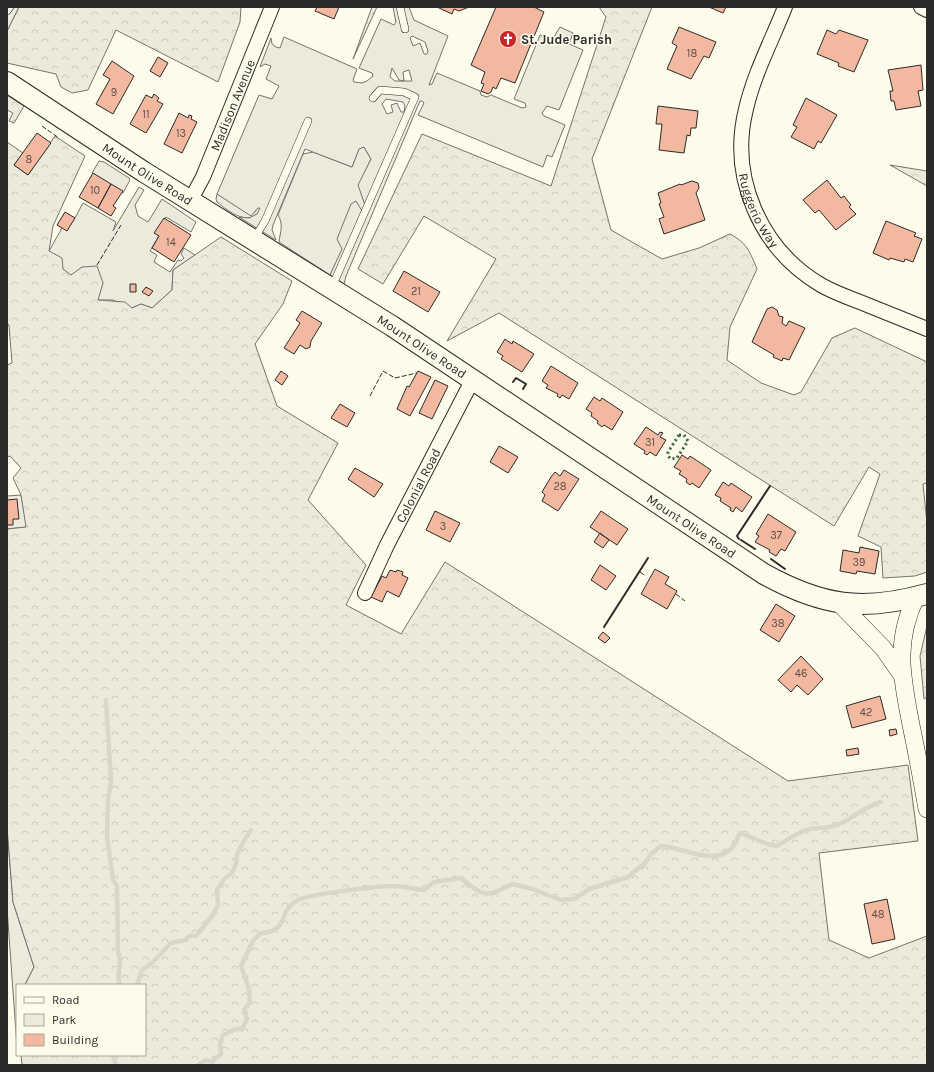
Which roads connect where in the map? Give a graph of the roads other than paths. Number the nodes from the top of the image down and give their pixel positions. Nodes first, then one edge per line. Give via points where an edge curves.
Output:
1 (10, 7) edge
2 (272, 7) edge
3 (400, 7) edge
4 (785, 7) edge
5 (920, 7) edge
6 (927, 10) edge
7 (7, 11) edge
8 (405, 29) dead end
9 (7, 82) edge
10 (373, 98) dead end
11 (308, 121) dead end
12 (190, 201) junction
13 (254, 240) junction
14 (332, 287) junction
15 (927, 329) edge
16 (473, 379) junction
17 (365, 593) dead end
18 (921, 596) edge
19 (839, 603) junction
20 (901, 674) junction
21 (925, 786) edge
22 (927, 809) edge

1 - 7 lane
2 - 12 street, Madison Avenue via 203,177
3 - 8 lane
4 - 15 street, Ruggerio Way via 754,86 743,122 743,169 747,192 755,212 776,246 811,279 832,291
5 - 6 street
9 - 12 main road, Mount Olive Road
10 - 14 lane via 380,90 404,92 415,97
11 - 13 lane via 266,221
12 - 13 main road, Mount Olive Road
13 - 14 main road, Mount Olive Road
14 - 16 main road, Mount Olive Road
16 - 17 street, Colonial Road
16 - 19 main road, Mount Olive Road via 754,568 798,591
18 - 19 main road, Mount Olive Road via 884,603
18 - 20 street, Mount Olive Road via 908,615 903,634
19 - 20 street, Mount Olive Road via 883,648
20 - 21 street, Mount Olive Road
21 - 22 street, Mount Olive Road

